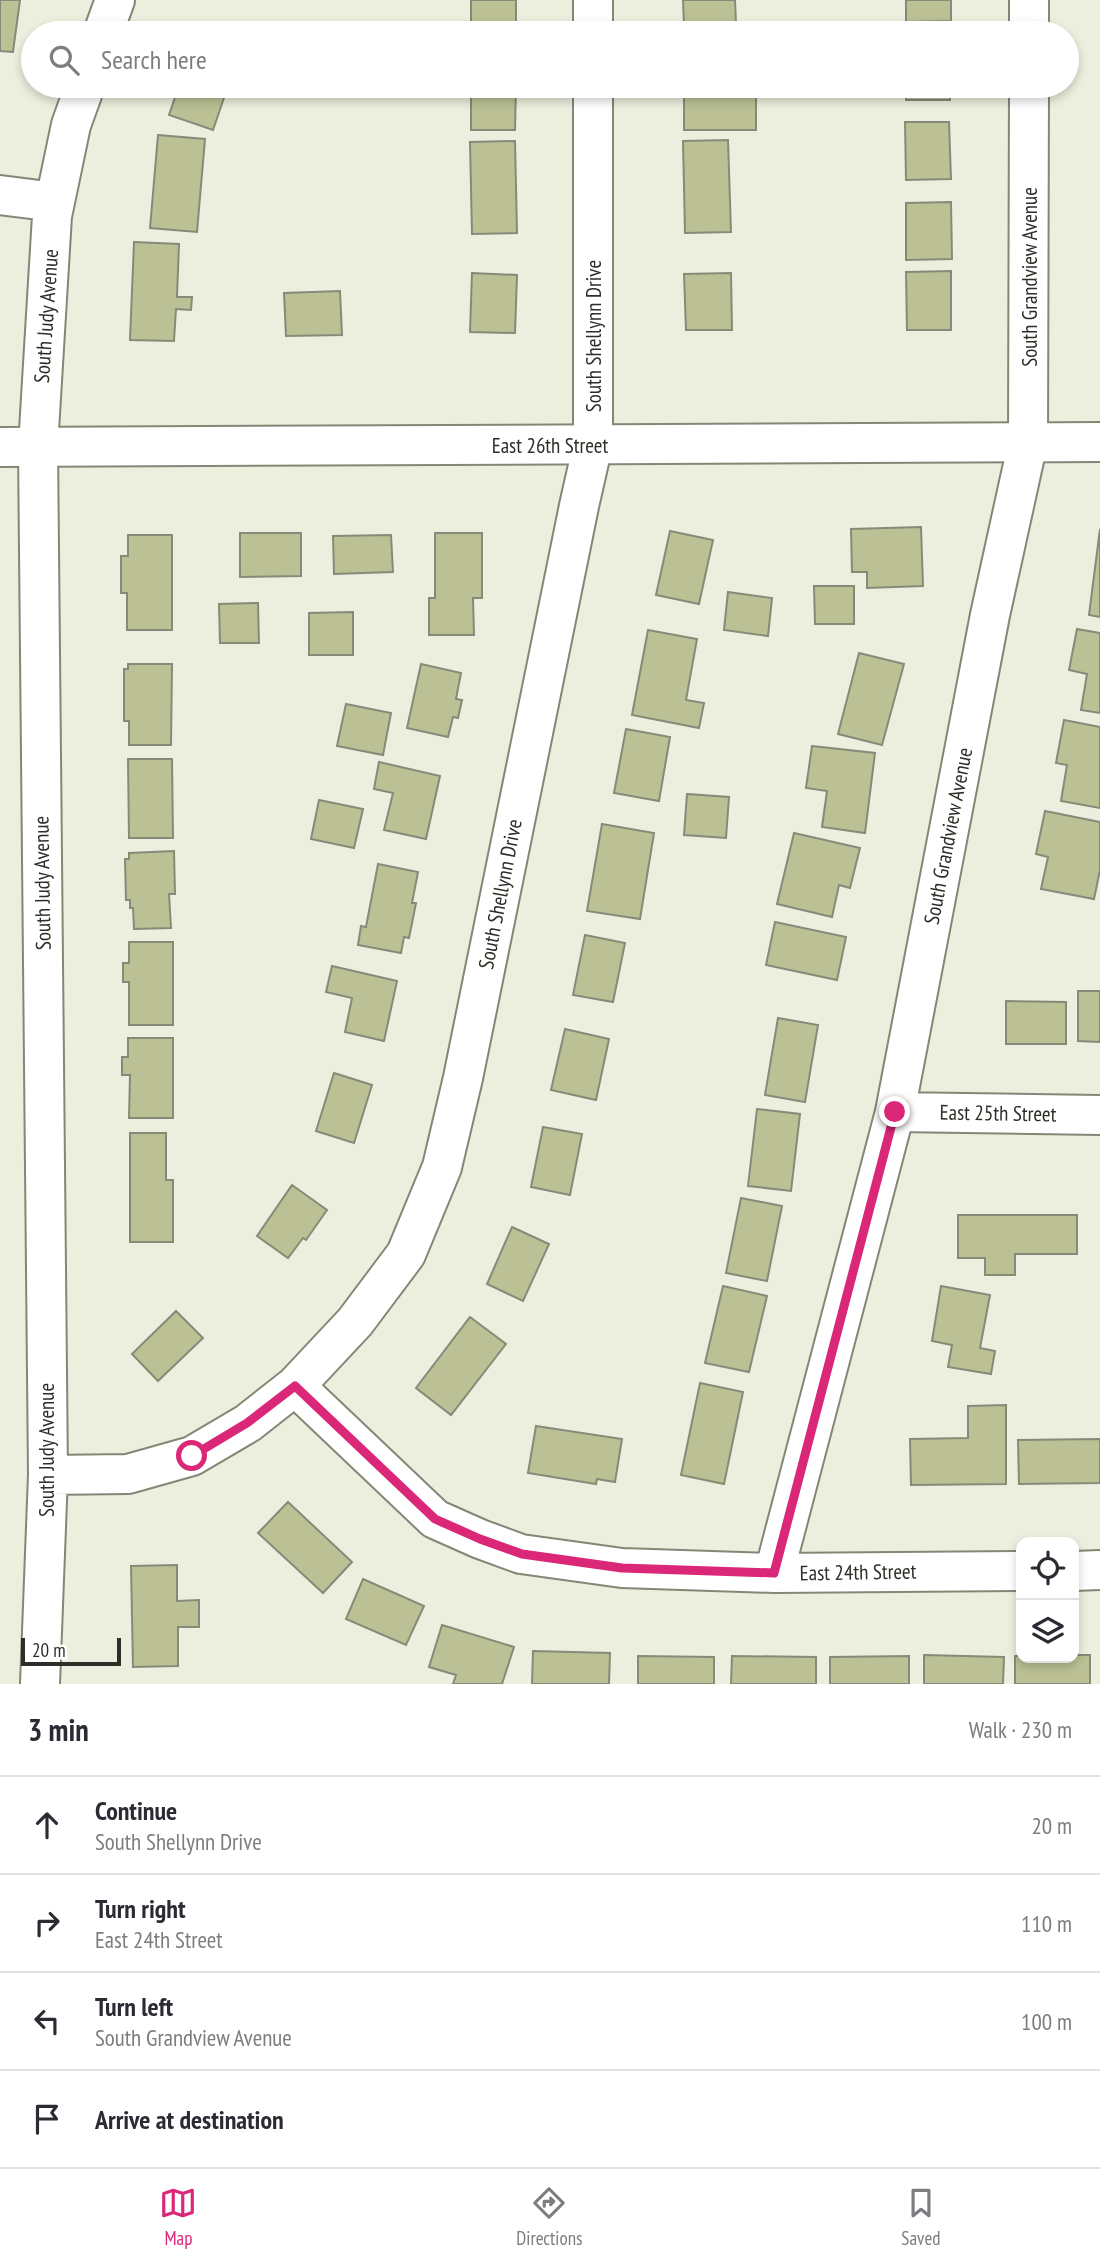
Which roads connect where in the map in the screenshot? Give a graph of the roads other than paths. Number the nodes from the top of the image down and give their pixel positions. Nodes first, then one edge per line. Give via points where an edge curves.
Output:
1 (115, 0) edge
2 (593, 0) edge
3 (1029, 0) edge
4 (107, 21) edge
5 (593, 21) edge
6 (1029, 21) edge
7 (81, 98) edge
8 (593, 98) edge
9 (1029, 98) edge
10 (0, 195) edge
11 (55, 202) junction
12 (1028, 442) junction
13 (1100, 442) edge
14 (593, 444) junction
15 (0, 447) edge
16 (38, 447) junction
17 (895, 1112) junction
18 (1100, 1115) edge
19 (295, 1386) junction
20 (48, 1475) junction
21 (1079, 1570) edge
22 (1100, 1570) edge
23 (1016, 1571) edge
24 (774, 1573) junction
25 (40, 1684) edge

1 - 4 street
2 - 5 street
3 - 6 street
7 - 11 street, South Judy Avenue
8 - 14 street, South Shellynn Drive
9 - 12 street, South Grandview Avenue
10 - 11 street
11 - 16 street, South Judy Avenue
12 - 13 street, East 26th Street
12 - 14 street, East 26th Street
12 - 17 street, South Grandview Avenue via 990,615
14 - 16 street, East 26th Street
14 - 19 street, South Shellynn Drive via 442,1167 405,1254 355,1322
15 - 16 street, East 26th Street
16 - 20 street, South Judy Avenue
17 - 18 street, East 25th Street
17 - 24 street, South Grandview Avenue
19 - 20 street, South Shellynn Drive via 247,1423 192,1456 128,1474
19 - 24 street, East 24th Street via 435,1519 480,1539 522,1554 622,1568
20 - 25 street, South Judy Avenue
21 - 22 street
23 - 24 street, East 24th Street

